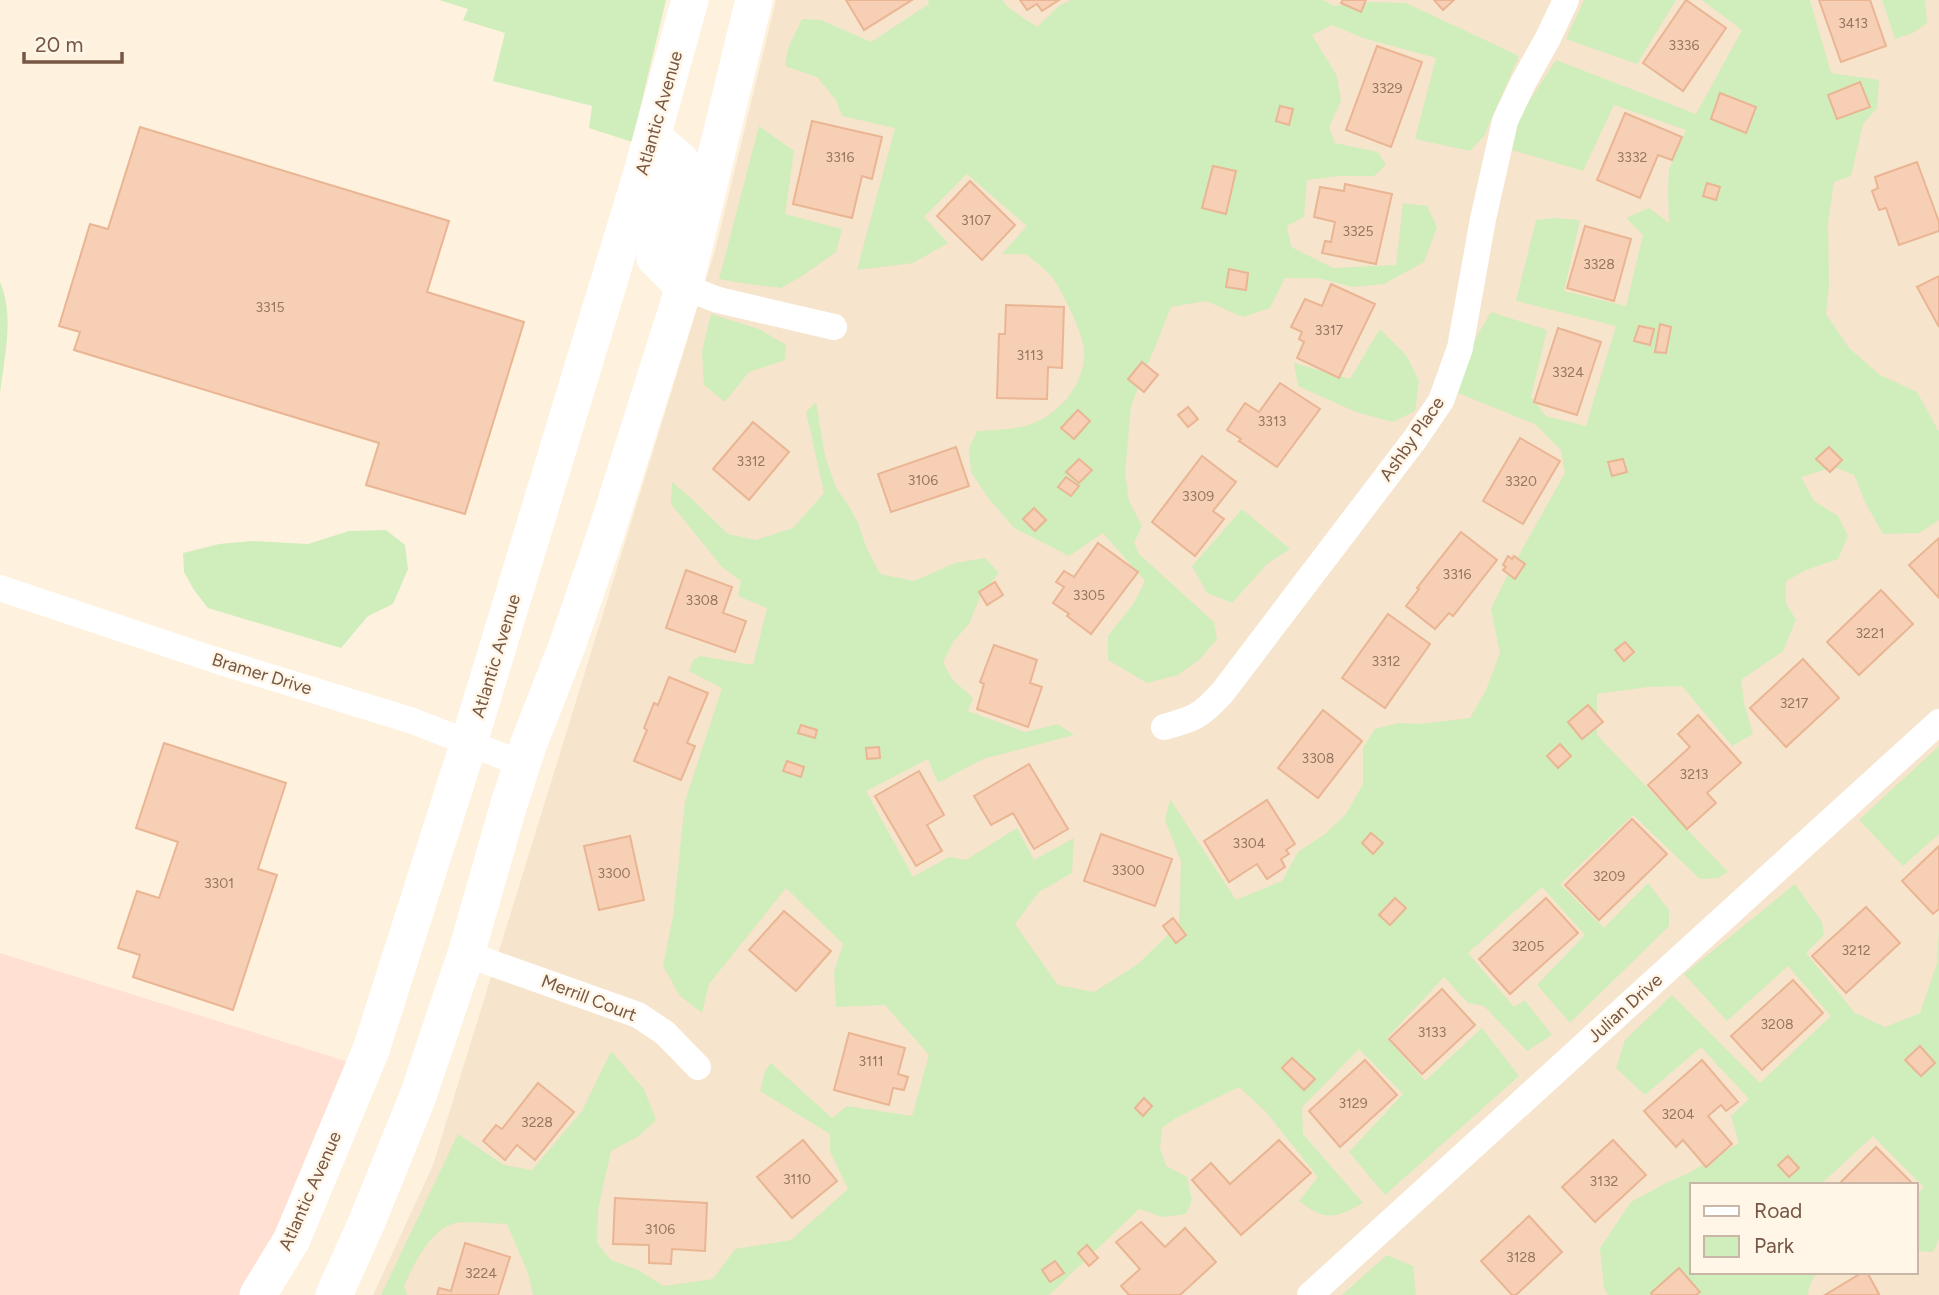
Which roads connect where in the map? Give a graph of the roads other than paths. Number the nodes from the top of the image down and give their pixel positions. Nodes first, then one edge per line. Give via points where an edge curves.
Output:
1 (690, 0) edge
2 (754, 0) edge
3 (1566, 0) edge
4 (653, 137) junction
5 (684, 287) junction
6 (834, 327) dead end
7 (0, 589) edge
8 (1939, 722) edge
9 (1164, 727) dead end
10 (470, 742) junction
11 (522, 764) junction
12 (466, 954) junction
13 (698, 1067) dead end
14 (258, 1295) edge
15 (334, 1295) edge
16 (1310, 1295) edge

1 - 4 main road, Atlantic Avenue
2 - 5 main road
3 - 9 street, Ashby Place via 1505,121 1460,348 1441,401 1222,693 1204,713
4 - 5 main road via 680,160 655,258
4 - 10 main road, Atlantic Avenue
5 - 6 street via 718,300
5 - 11 main road via 607,530
7 - 10 street, Bramer Drive
8 - 16 street, Julian Drive
10 - 11 street, Bramer Drive
10 - 14 main road, Atlantic Avenue via 371,1050 292,1239
11 - 12 main road
12 - 13 street, Merrill Court via 638,1015 665,1033
12 - 15 main road via 418,1096

